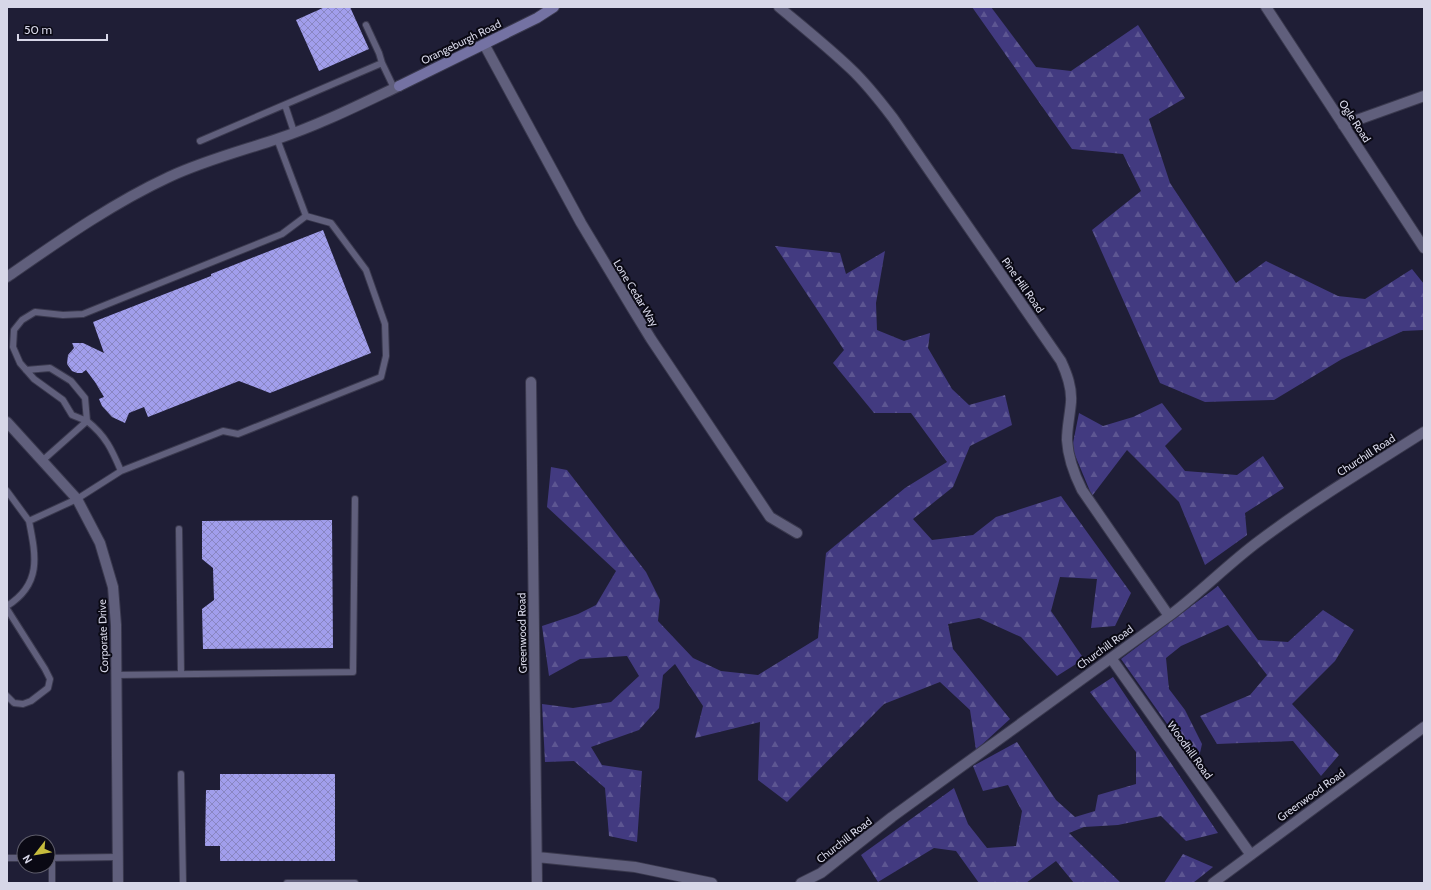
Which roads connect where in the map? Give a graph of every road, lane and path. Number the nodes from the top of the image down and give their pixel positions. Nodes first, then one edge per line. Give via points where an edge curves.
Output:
1 (554, 7) edge
2 (779, 7) edge
3 (1266, 7) edge
4 (366, 25) dead end
5 (484, 44) junction
6 (382, 63) junction
7 (397, 87) junction
8 (1424, 96) edge
9 (285, 105) junction
10 (1343, 125) junction
11 (294, 132) junction
12 (277, 139) junction
13 (200, 141) dead end
14 (306, 216) junction
15 (1424, 248) edge
16 (7, 278) edge
17 (26, 370) junction
18 (531, 382) dead end
19 (87, 421) junction
20 (7, 422) edge
21 (1424, 432) edge
22 (42, 461) junction
23 (121, 471) junction
24 (7, 491) edge
25 (355, 498) dead end
26 (77, 499) junction
27 (28, 521) junction
28 (179, 529) dead end
29 (797, 533) dead end
30 (7, 606) edge
31 (7, 609) edge
32 (1169, 616) junction
33 (1110, 658) junction
34 (181, 673) junction
35 (116, 675) junction
36 (7, 696) edge
37 (1424, 727) edge
38 (181, 774) dead end
39 (1250, 855) junction
40 (118, 857) junction
41 (537, 857) junction
42 (56, 858) edge
43 (355, 882) edge
44 (118, 883) edge
45 (183, 883) edge
46 (287, 883) edge
47 (537, 883) edge
48 (712, 883) edge
49 (801, 883) edge
50 (1213, 883) edge

1 - 5 main road, Orangeburgh Road
2 - 32 street, Pine Hill Road via 852,69 893,118 1061,361 1070,386 1067,440 1075,475 1082,490
3 - 10 street, Ogle Road
4 - 6 lane
5 - 7 main road, Orangeburgh Road
5 - 29 street, Lone Cedar Way via 580,223 651,339 770,517
6 - 7 lane
6 - 9 lane
7 - 11 street
8 - 10 street
9 - 11 lane
9 - 13 lane
10 - 15 street, Ogle Road
11 - 12 street
12 - 14 lane
12 - 16 street via 170,177 114,206
14 - 17 lane via 282,234 83,314 35,312 22,320 14,330 13,347
14 - 23 lane via 332,223 366,270 385,324 386,356 381,377 238,434 223,431
17 - 19 lane via 63,400 72,415
17 - 19 lane via 50,368 72,381 85,398
18 - 41 street, Greenwood Road
19 - 22 lane
19 - 23 lane via 96,428 110,447
20 - 22 street, Corporate Drive
21 - 32 street, Churchill Road via 1291,517
22 - 26 street, Corporate Drive
23 - 26 lane
24 - 27 lane
25 - 34 lane via 353,672
26 - 27 lane
26 - 35 street, Corporate Drive via 100,542 113,587
27 - 30 lane via 36,557 33,573 27,587
28 - 34 lane
31 - 36 lane via 50,679 48,688 31,701 23,704 14,703
32 - 33 street, Churchill Road
33 - 39 street, Woodhill Road
33 - 49 street, Churchill Road via 892,817 821,873
34 - 35 lane
35 - 40 street, Corporate Drive
37 - 39 street, Greenwood Road
38 - 45 lane
39 - 50 street, Greenwood Road
40 - 42 lane
40 - 44 street, Corporate Drive
41 - 47 street, Greenwood Road
41 - 48 street via 635,867
43 - 46 lane

